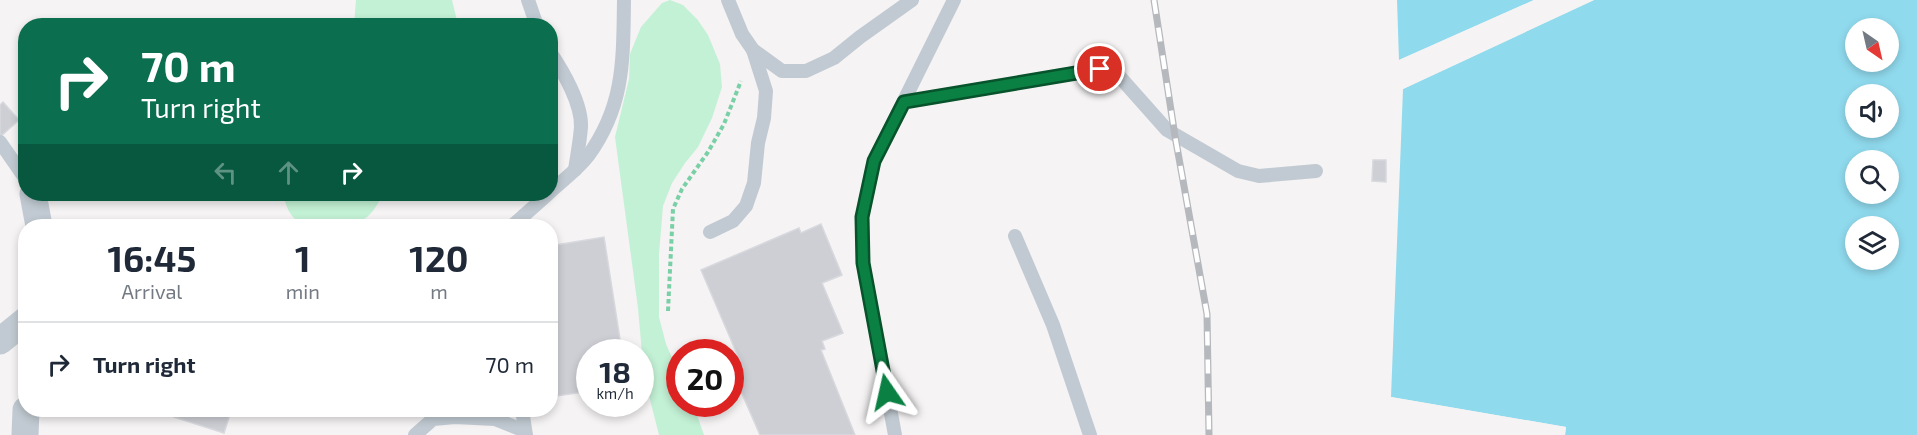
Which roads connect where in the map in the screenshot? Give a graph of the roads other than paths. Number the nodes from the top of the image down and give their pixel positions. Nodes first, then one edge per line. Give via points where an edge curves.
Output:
1 (528, 0) edge
2 (624, 0) edge
3 (728, 0) edge
4 (912, 0) edge
5 (954, 0) edge
6 (534, 18) edge
7 (753, 50) junction
8 (558, 66) edge
9 (904, 102) junction
10 (0, 142) edge
11 (18, 167) edge
12 (575, 170) junction
13 (1316, 171) dead end
14 (558, 185) edge
15 (34, 201) edge
16 (540, 201) edge
17 (38, 219) edge
18 (520, 219) edge
19 (710, 232) dead end
20 (1015, 236) dead end
21 (18, 326) edge
22 (0, 341) edge
23 (26, 417) edge
24 (523, 417) edge
25 (525, 433) edge
26 (25, 435) edge
27 (415, 435) edge
28 (896, 435) edge
29 (1090, 435) edge

1 - 6 lane
2 - 12 lane via 621,83 613,109 587,157
3 - 7 lane
4 - 7 lane via 834,58 806,71 782,71
5 - 9 lane
7 - 19 lane via 765,91 754,183 740,214
8 - 12 lane via 573,92 581,124
9 - 13 lane via 1100,69 1119,76 1175,136 1238,171 1259,176
9 - 28 lane via 874,161 862,217 863,263
10 - 11 lane
12 - 14 lane
15 - 17 street
16 - 18 lane
20 - 29 lane via 1053,325
21 - 22 street
23 - 26 street
24 - 25 lane
25 - 27 lane via 495,419 455,417 434,419

